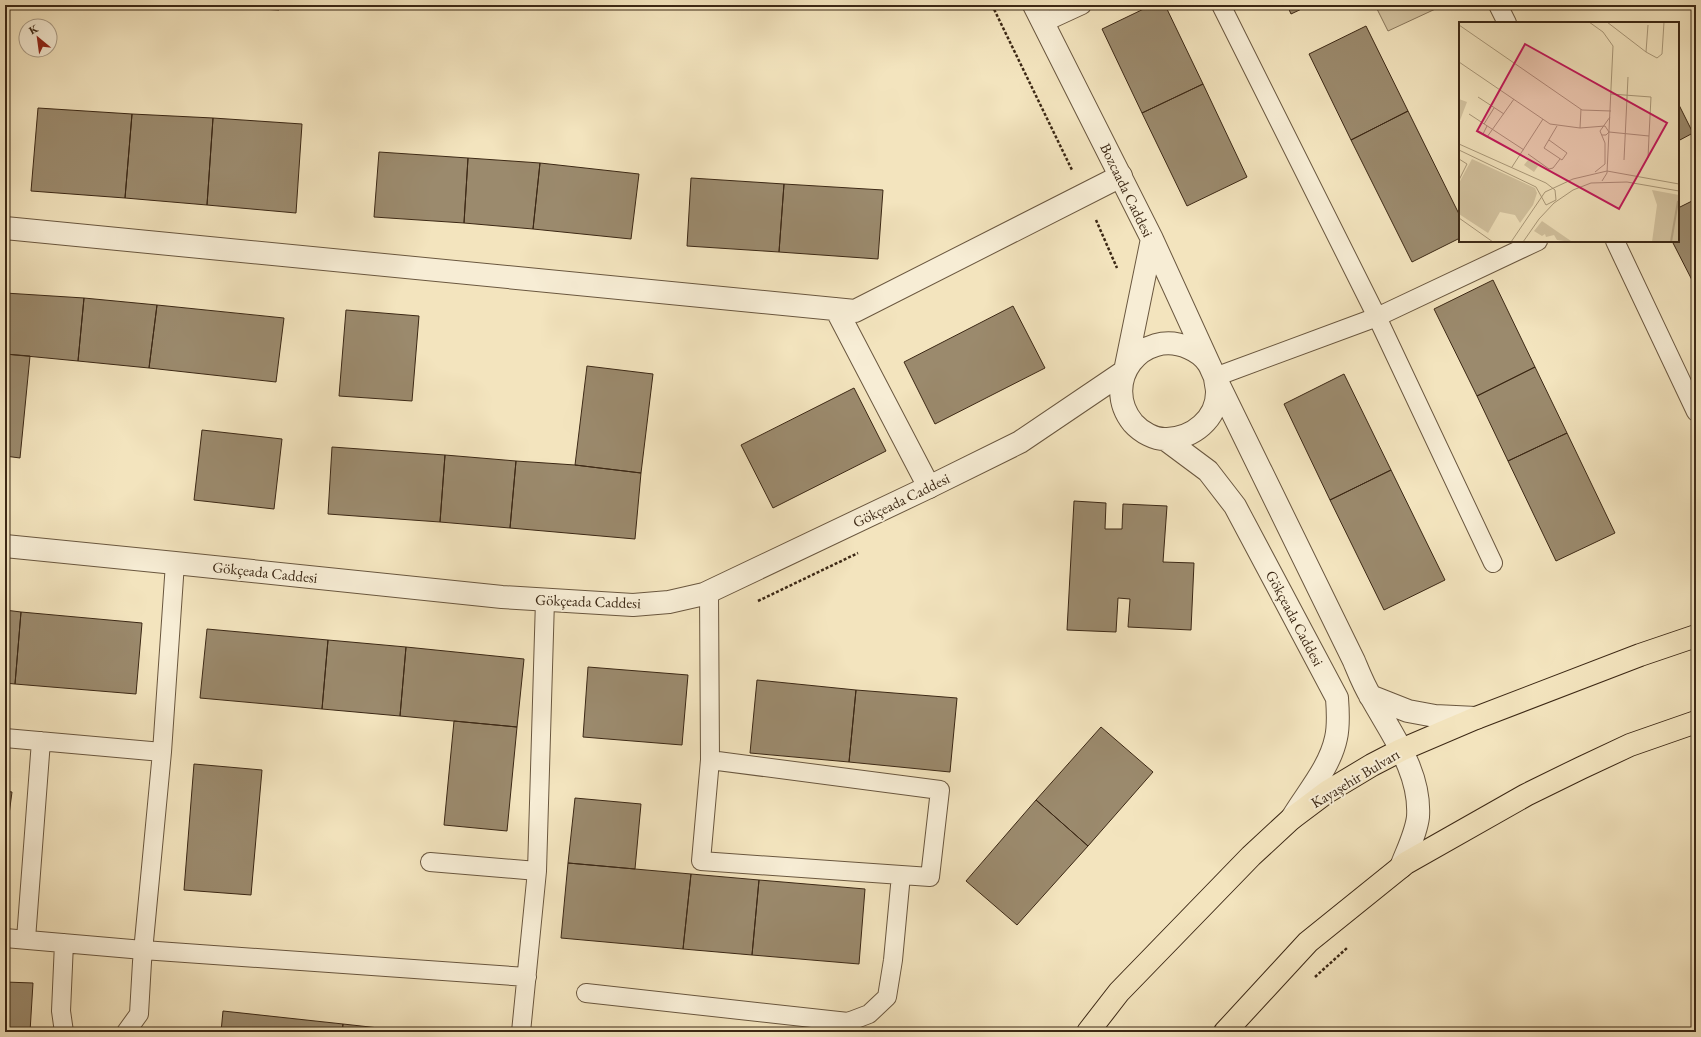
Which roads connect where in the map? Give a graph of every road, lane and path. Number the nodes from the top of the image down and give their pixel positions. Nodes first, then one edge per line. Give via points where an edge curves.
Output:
1 (992, 5) edge
2 (1082, 5) edge
3 (1221, 5) edge
4 (1498, 5) edge
5 (1039, 14) edge
6 (1506, 22) edge
7 (1121, 176) junction
8 (1084, 195) junction
9 (5, 228) edge
10 (1152, 239) junction
11 (1536, 242) edge
12 (1615, 242) edge
13 (1117, 271) dead end
14 (836, 309) junction
15 (1377, 317) junction
16 (1125, 371) junction
17 (1215, 377) junction
18 (1696, 412) edge
19 (1165, 440) junction
20 (930, 487) junction
21 (5, 546) edge
22 (859, 553) dead end
23 (175, 562) junction
24 (1493, 562) dead end
25 (709, 591) junction
26 (546, 600) junction
27 (753, 603) dead end
28 (1696, 636) edge
29 (1370, 696) junction
30 (1476, 718) junction
31 (1696, 722) edge
32 (5, 738) edge
33 (41, 741) junction
34 (1401, 750) junction
35 (162, 752) junction
36 (710, 760) junction
37 (1291, 819) junction
38 (430, 862) dead end
39 (1401, 866) junction
40 (537, 871) junction
41 (901, 875) junction
42 (5, 938) edge
43 (26, 940) junction
44 (64, 943) junction
45 (1348, 947) dead end
46 (143, 950) junction
47 (527, 977) junction
48 (1314, 978) dead end
49 (586, 993) dead end
50 (64, 1032) edge
51 (126, 1032) edge
52 (521, 1032) edge
53 (1088, 1032) edge
54 (1225, 1032) edge

1 - 8 path
2 - 5 lane
3 - 15 lane
4 - 6 lane
5 - 7 street, Bozcaada Caddesi
7 - 8 street
7 - 10 street, Bozcaada Caddesi
8 - 13 path
8 - 14 street via 855,311
9 - 14 street
10 - 16 street
10 - 17 street, Bozcaada Caddesi
11 - 15 lane
12 - 18 lane
14 - 20 street
15 - 17 lane
15 - 24 lane
16 - 17 street via 1135,357 1148,348 1180,344 1196,351 1207,362
16 - 19 street via 1121,401 1127,416 1143,432
16 - 20 street, Gökçeada Caddesi via 1020,442
17 - 19 street via 1217,392 1214,408 1206,421 1195,432
17 - 29 street
19 - 37 street, Gökçeada Caddesi via 1208,471 1235,506 1337,698 1336,738 1326,763
20 - 25 street, Gökçeada Caddesi
21 - 23 street, Gökçeada Caddesi
22 - 27 path
23 - 26 street, Gökçeada Caddesi
23 - 35 lane
25 - 26 street, Gökçeada Caddesi via 669,602 632,605
25 - 36 lane
26 - 40 lane
28 - 30 main road, Kayaşehir Bulvarı
29 - 30 street via 1408,711 1435,716
29 - 34 street
30 - 34 main road, Kayaşehir Bulvarı
31 - 39 main road via 1630,745 1526,795
32 - 33 lane
33 - 35 lane
33 - 43 lane
34 - 37 main road, Kayaşehir Bulvarı via 1327,792
34 - 39 street via 1415,786 1418,818
35 - 46 lane
36 - 41 lane via 701,861
36 - 41 lane via 940,790 930,877
37 - 53 main road, Kayaşehir Bulvarı via 1250,856 1119,992
38 - 40 lane
39 - 54 main road via 1308,942
40 - 47 lane
41 - 49 lane via 887,997 868,1014 855,1020 848,1022
42 - 43 lane
43 - 44 lane
44 - 46 lane
44 - 50 lane via 61,1011
45 - 48 path
46 - 47 lane
46 - 51 lane via 139,1014
47 - 52 lane

